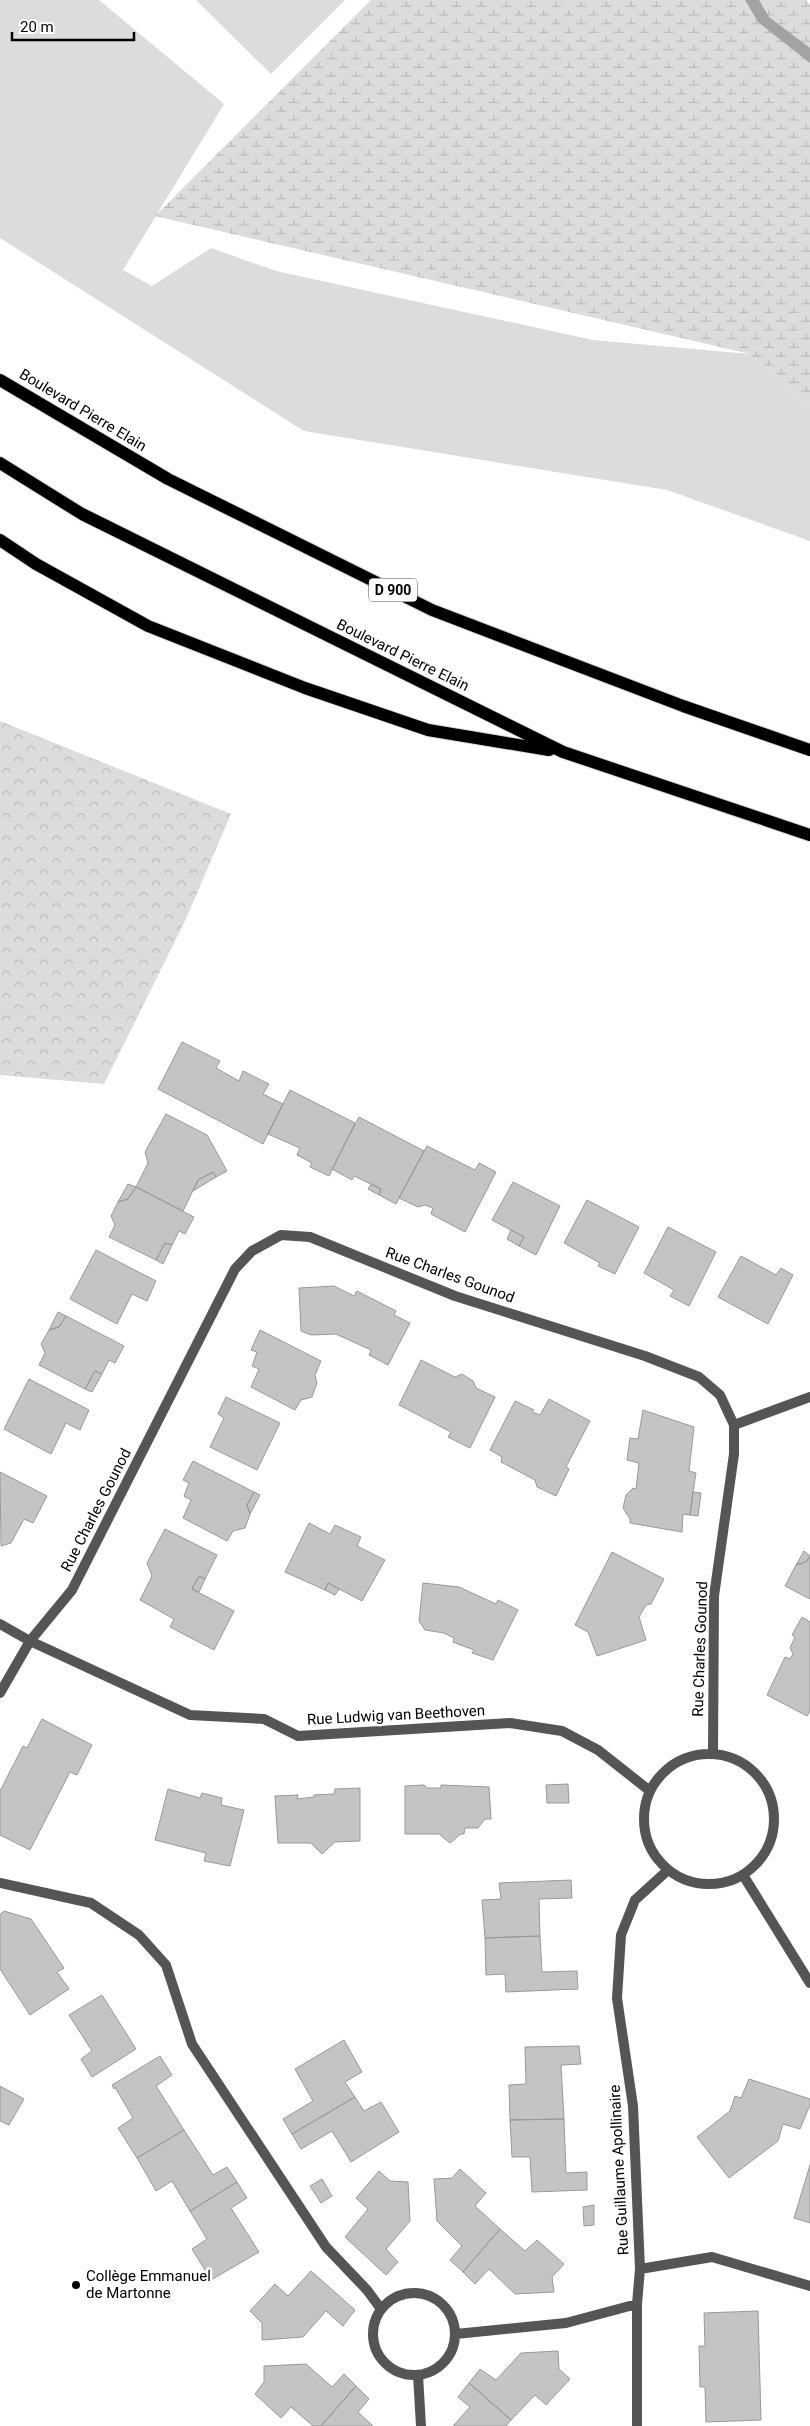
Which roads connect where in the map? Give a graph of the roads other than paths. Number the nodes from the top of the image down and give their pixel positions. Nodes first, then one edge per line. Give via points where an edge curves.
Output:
1 (0, 380) edge
2 (0, 463) edge
3 (0, 540) edge
4 (810, 750) edge
5 (563, 752) junction
6 (810, 835) edge
7 (810, 1397) edge
8 (734, 1425) junction
9 (0, 1624) edge
10 (30, 1641) junction
11 (0, 1692) edge
12 (713, 1752) junction
13 (650, 1791) junction
14 (668, 1870) junction
15 (744, 1875) junction
16 (0, 1883) edge
17 (810, 1983) edge
18 (640, 2269) junction
19 (810, 2286) edge
20 (636, 2304) junction
21 (381, 2309) junction
22 (456, 2334) junction
23 (418, 2375) junction
24 (421, 2426) edge
25 (637, 2426) edge

1 - 4 main road, Boulevard Pierre Elain / D 900 via 168,479 432,610 683,706
2 - 5 main road, Boulevard Pierre Elain via 82,514
3 - 5 main road via 36,564 148,626 305,688 428,730
5 - 6 main road, Boulevard Pierre Elain
7 - 8 street
8 - 10 street, Rue Charles Gounod via 720,1395 699,1377 645,1356 455,1296 310,1237 281,1235 252,1251 235,1269 72,1590
8 - 12 street, Rue Charles Gounod via 734,1454 714,1596
9 - 10 street, Rue Ludwig van Beethoven
10 - 11 street, Rue Charles Gounod
10 - 13 street, Rue Ludwig van Beethoven via 190,1715 264,1719 298,1736 510,1723 562,1731 598,1750
12 - 13 street via 690,1756 674,1764 660,1775
12 - 15 street via 744,1764 758,1775 768,1790 774,1809 774,1828 769,1846 758,1863
13 - 14 street via 644,1811 645,1834 653,1854
14 - 15 street via 686,1880 705,1885 725,1883
14 - 18 street, Rue Guillaume Apollinaire via 635,1900 621,1934 617,1998 633,2106
15 - 17 street
16 - 21 street via 91,1903 139,1935 166,1965 192,2044 326,2246 368,2290
18 - 19 street via 712,2257
18 - 20 street, Rue Guillaume Apollinaire
20 - 22 street via 566,2323
20 - 25 street, Rue Guillaume Apollinaire
21 - 22 street via 401,2294 427,2294 448,2310
21 - 23 street via 373,2335 382,2360 405,2374
22 - 23 street via 449,2357 430,2372
23 - 24 street

